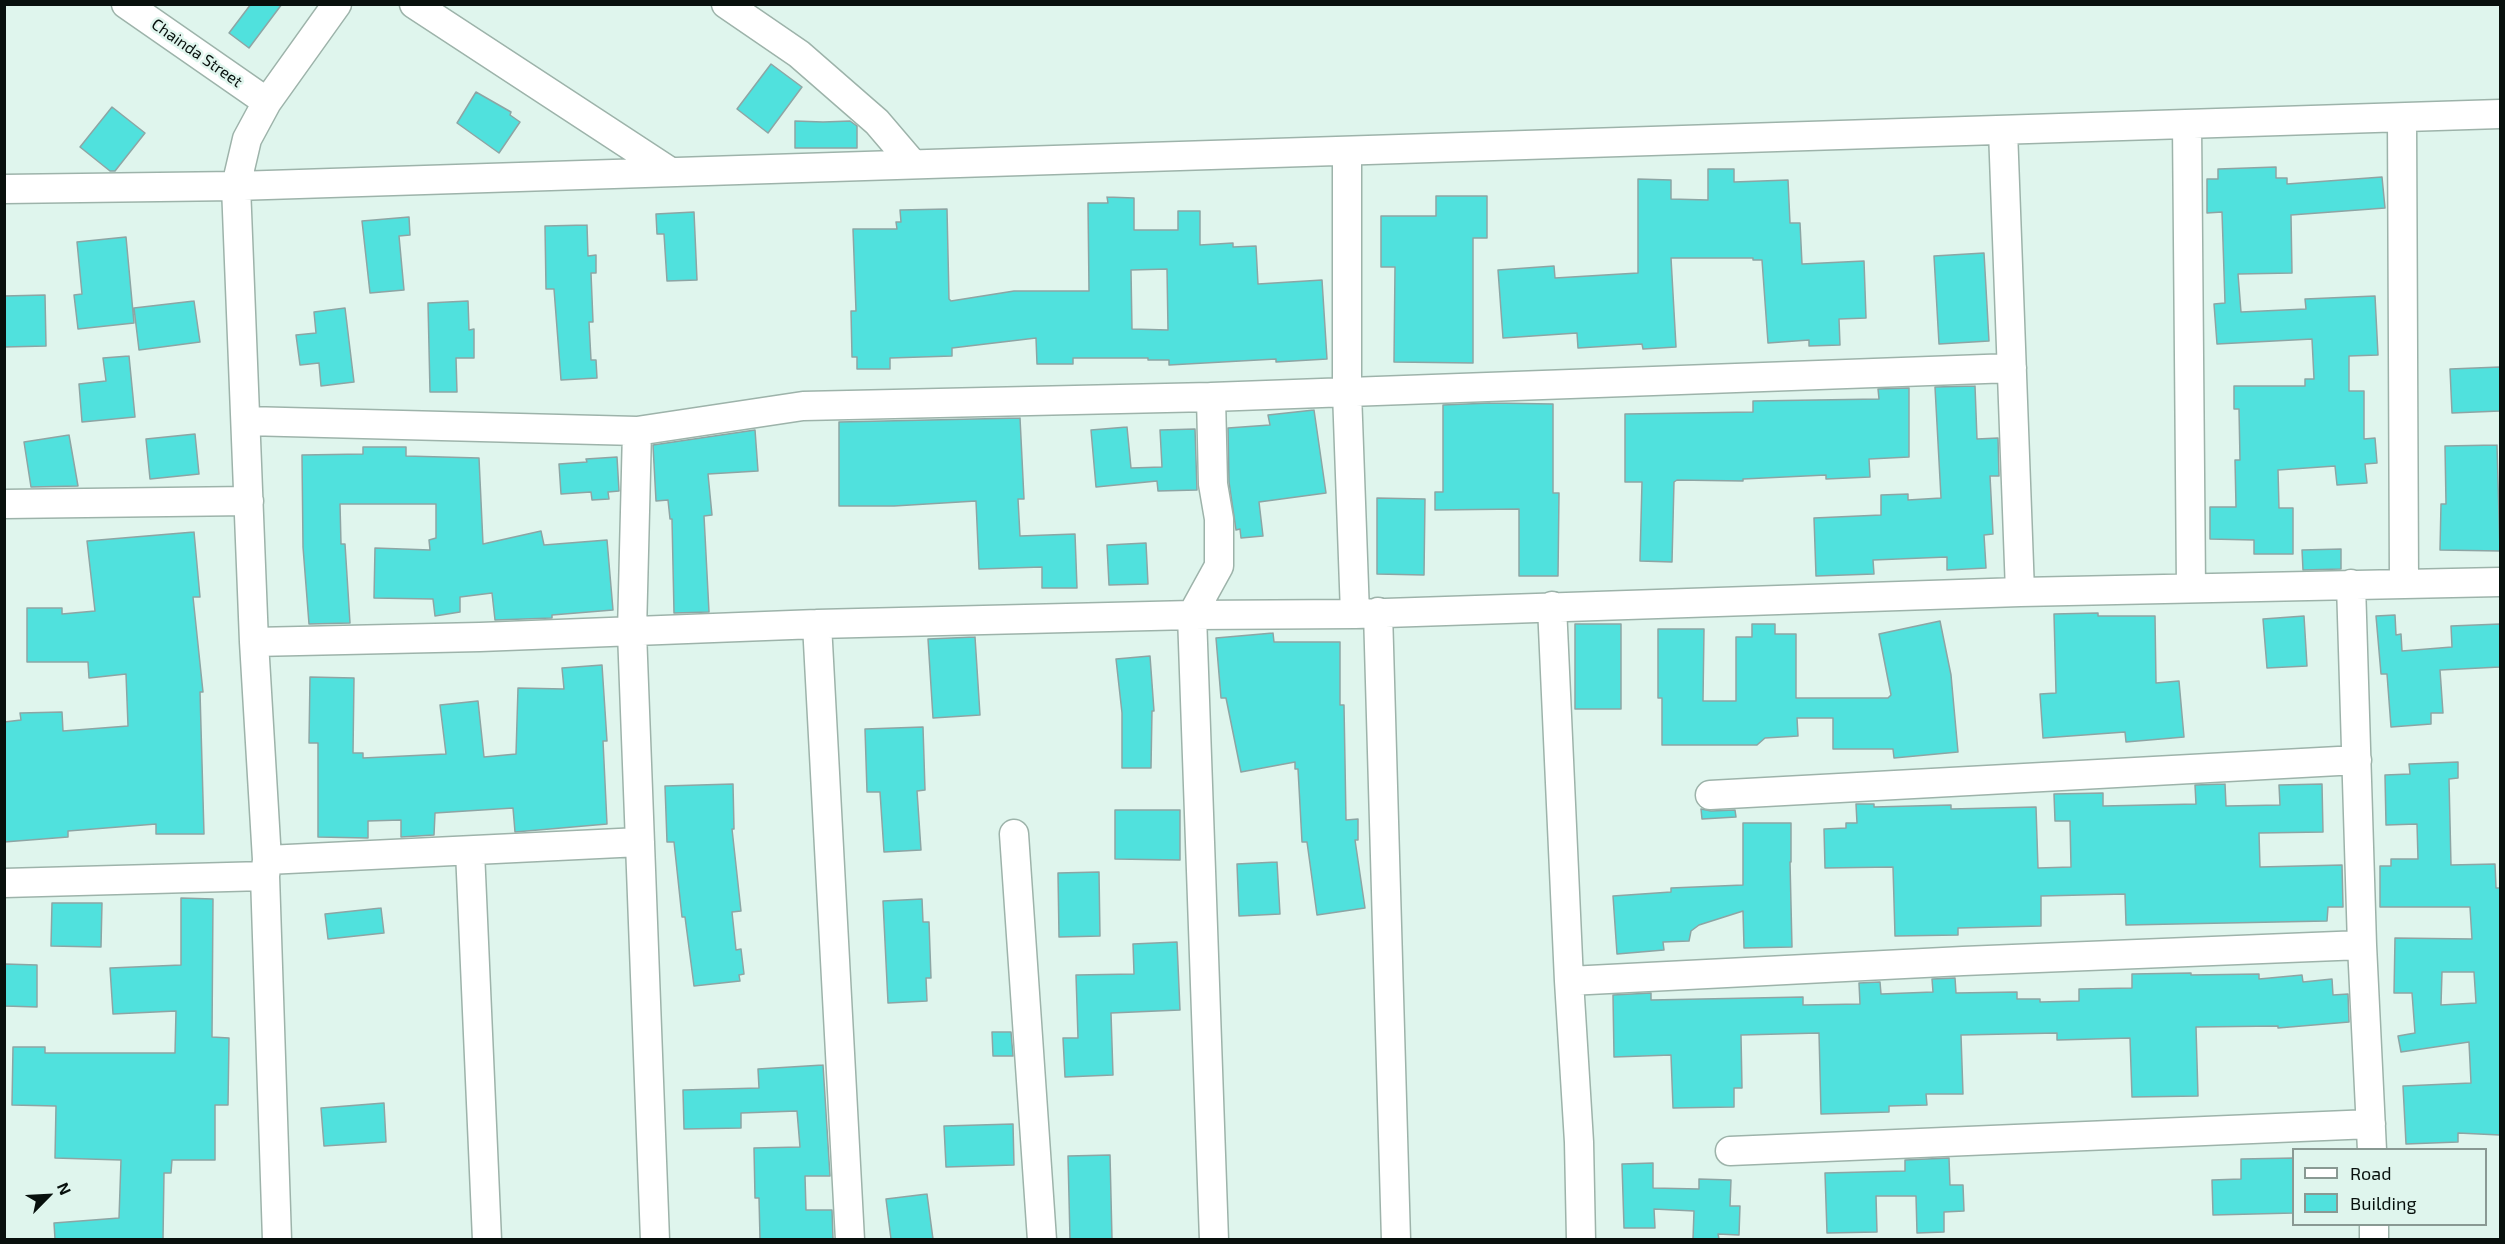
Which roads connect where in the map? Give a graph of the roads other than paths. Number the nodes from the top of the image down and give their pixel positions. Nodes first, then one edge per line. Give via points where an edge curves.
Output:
1 (126, 4) edge
2 (337, 4) edge
3 (414, 4) edge
4 (726, 4) edge
5 (267, 102) junction
6 (2500, 114) edge
7 (2402, 118) junction
8 (2187, 124) junction
9 (2003, 130) junction
10 (1347, 151) junction
11 (912, 163) junction
12 (669, 171) junction
13 (236, 186) junction
14 (4, 189) edge
15 (2012, 368) junction
16 (1347, 392) junction
17 (1211, 397) junction
18 (246, 421) junction
19 (637, 431) junction
20 (249, 501) junction
21 (4, 504) edge
22 (2500, 582) edge
23 (2404, 583) junction
24 (2351, 584) junction
25 (2191, 588) junction
26 (2020, 592) junction
27 (1552, 606) junction
28 (1367, 613) junction
29 (1192, 615) junction
30 (817, 624) junction
31 (632, 632) junction
32 (254, 642) junction
33 (2356, 760) junction
34 (1710, 795) dead end
35 (1014, 834) dead end
36 (640, 842) junction
37 (470, 851) junction
38 (266, 868) junction
39 (4, 883) edge
40 (2361, 945) junction
41 (1569, 981) junction
42 (2371, 1137) edge
43 (1730, 1151) dead end
44 (277, 1239) edge
45 (487, 1239) edge
46 (655, 1239) edge
47 (850, 1239) edge
48 (1042, 1239) edge
49 (1214, 1239) edge
50 (1396, 1239) edge
51 (1581, 1239) edge

1 - 5 street, Chainda Street
2 - 5 street
3 - 12 street
4 - 11 street via 799,54 877,122
5 - 13 street via 247,139
6 - 7 street
7 - 8 street
7 - 23 street
8 - 9 street
8 - 25 street
9 - 10 street
9 - 15 street
10 - 11 street
10 - 16 street
11 - 12 street
12 - 13 street
13 - 14 street
13 - 18 street
15 - 16 street
15 - 26 street
16 - 17 street
16 - 28 street
17 - 19 street via 803,406
17 - 29 street via 1219,566
18 - 19 street
18 - 20 street
19 - 31 street
20 - 21 street
20 - 32 street
22 - 23 street
23 - 24 street
24 - 25 street
24 - 33 street
25 - 26 street
26 - 27 street
27 - 28 street
27 - 41 street
28 - 29 street
28 - 50 street
29 - 30 street
29 - 49 street
30 - 31 street
30 - 47 street
31 - 32 street
31 - 36 street
32 - 38 street
33 - 34 street
33 - 40 street
35 - 48 street
36 - 37 street
36 - 46 street
37 - 38 street
37 - 45 street
38 - 39 street
38 - 44 street
40 - 41 street
40 - 42 street
41 - 51 street
42 - 43 street

